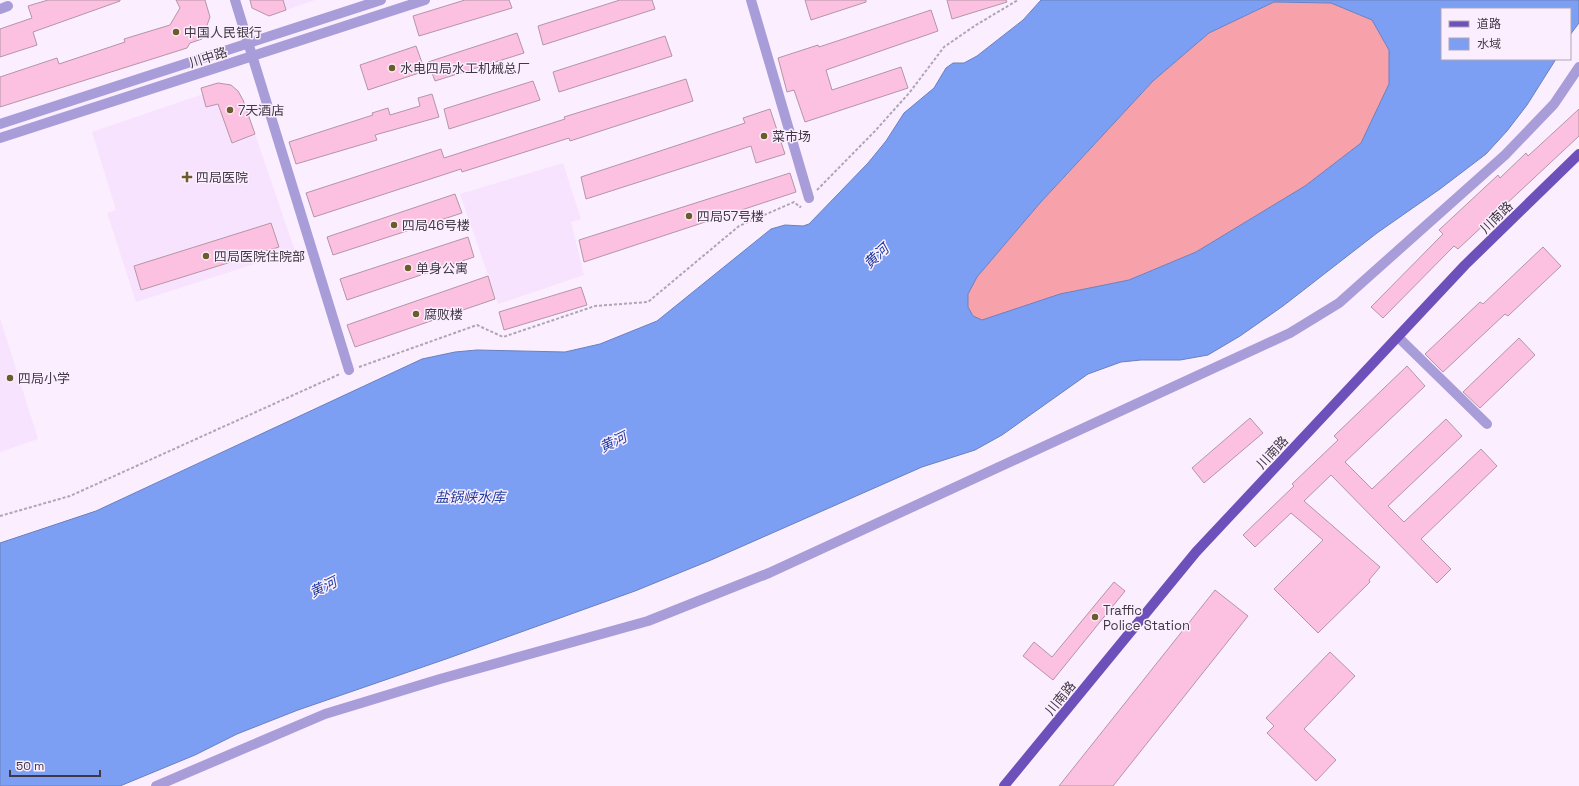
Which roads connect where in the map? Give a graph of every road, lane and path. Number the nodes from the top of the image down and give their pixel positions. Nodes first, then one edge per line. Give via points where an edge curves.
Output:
1 (235, 0) edge
2 (382, 0) edge
3 (425, 0) edge
4 (752, 0) edge
5 (1018, 0) edge
6 (249, 43) junction
7 (252, 56) junction
8 (1579, 67) edge
9 (0, 124) edge
10 (0, 138) edge
11 (1579, 154) edge
12 (809, 198) junction
13 (1398, 337) junction
14 (349, 370) junction
15 (1487, 424) dead end
16 (0, 516) edge
17 (156, 786) edge
18 (1004, 786) edge

1 - 6 street
2 - 6 street, 川中路
3 - 7 street, 川中路
4 - 12 street
5 - 12 path via 944,48 905,98
6 - 7 street
6 - 9 street, 川中路
7 - 10 street, 川中路
7 - 14 street
8 - 17 street via 1554,104 1505,155 1339,303 1290,333 769,573 648,621 325,714
11 - 13 main road, 川南路 via 1465,265
12 - 14 path via 800,207 794,202 740,226 648,302 596,306 503,337 477,325
13 - 15 street
13 - 18 main road, 川南路 via 1196,552
14 - 16 path via 70,496

